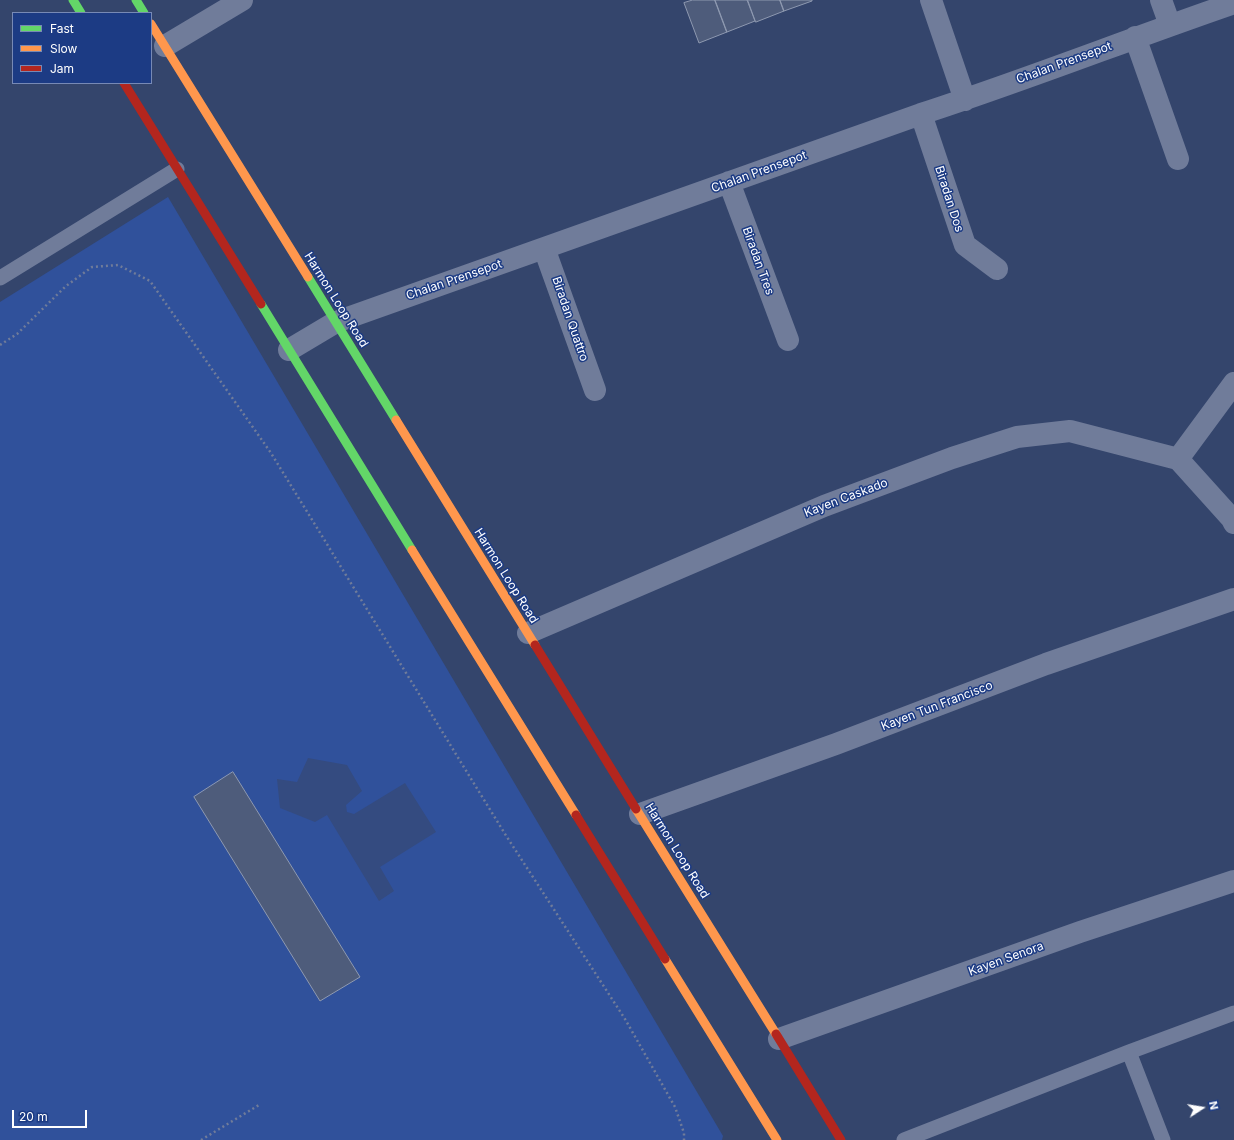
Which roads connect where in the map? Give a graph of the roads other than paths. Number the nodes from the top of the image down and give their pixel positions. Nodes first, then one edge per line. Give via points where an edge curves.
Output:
1 (73, 0) edge
2 (136, 0) edge
3 (242, 0) edge
4 (931, 0) edge
5 (1161, 0) edge
6 (1234, 3) edge
7 (80, 12) edge
8 (143, 12) edge
9 (1170, 25) junction
10 (152, 26) edge
11 (1135, 37) junction
12 (165, 46) junction
13 (125, 84) edge
14 (966, 100) junction
15 (921, 114) junction
16 (1178, 159) dead end
17 (177, 169) junction
18 (729, 182) junction
19 (544, 248) junction
20 (997, 269) dead end
21 (0, 278) edge
22 (336, 322) junction
23 (788, 340) dead end
24 (289, 350) junction
25 (1234, 383) edge
26 (595, 390) dead end
27 (1178, 459) junction
28 (1234, 523) edge
29 (1234, 599) edge
30 (528, 633) junction
31 (640, 814) junction
32 (1234, 881) edge
33 (1234, 1013) edge
34 (779, 1039) junction
35 (1129, 1052) junction
36 (777, 1140) edge
37 (841, 1140) edge
38 (904, 1140) edge
39 (1163, 1140) edge

1 - 7 main road
2 - 8 main road
3 - 12 street
4 - 14 street
5 - 9 street
6 - 9 street, Chalan Prensepot
9 - 11 street, Chalan Prensepot
10 - 12 main road, Harmon Loop Road
11 - 14 street, Chalan Prensepot
11 - 16 street
12 - 22 main road, Harmon Loop Road
13 - 17 main road
14 - 15 street, Chalan Prensepot
15 - 18 street, Chalan Prensepot
15 - 20 street, Biradan Dos via 965,245
17 - 21 lane
17 - 24 main road
18 - 19 street, Chalan Prensepot
18 - 23 street, Biradan Tres
19 - 22 street, Chalan Prensepot
19 - 26 street, Biradan Quattro
22 - 24 street, Chalan Prensepot
22 - 30 main road, Harmon Loop Road
24 - 36 main road
25 - 27 street
27 - 28 street
27 - 30 street, Kayen Caskado via 1070,431 1017,437 952,458 824,506
29 - 31 street, Kayen Tun Francisco via 1046,664 836,744
30 - 31 main road, Harmon Loop Road
31 - 34 main road, Harmon Loop Road
32 - 34 street, Kayen Senora via 1072,935
33 - 35 lane
34 - 37 main road, Harmon Loop Road
35 - 38 lane
35 - 39 lane

